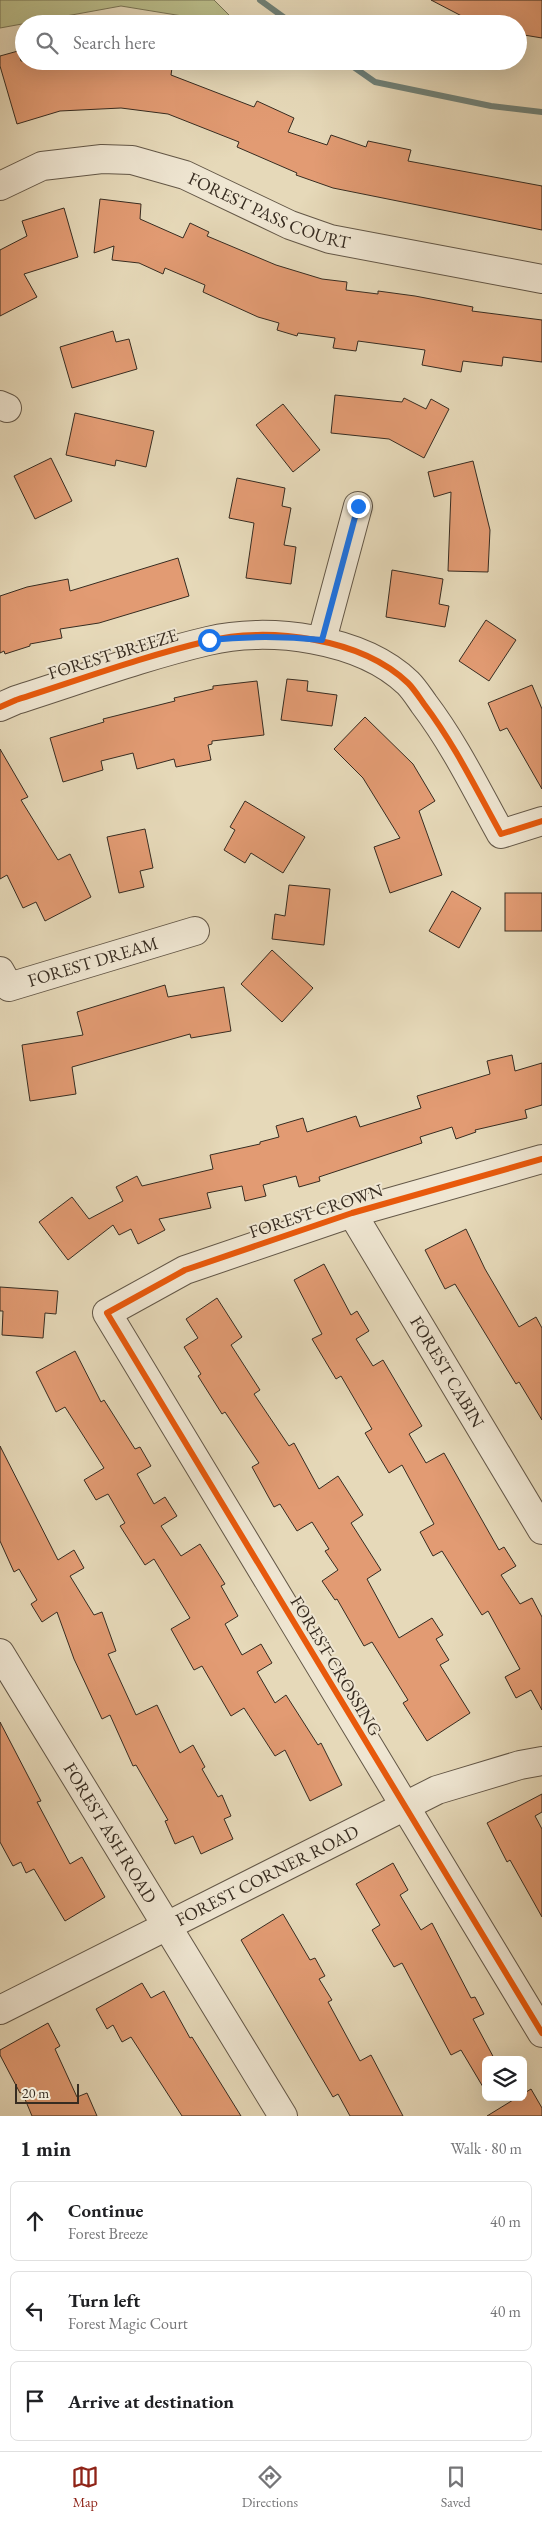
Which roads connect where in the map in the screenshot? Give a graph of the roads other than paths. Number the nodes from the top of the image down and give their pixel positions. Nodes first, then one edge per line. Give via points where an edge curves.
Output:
1 (0, 186) edge
2 (542, 279) edge
3 (358, 506) dead end
4 (322, 640) junction
5 (0, 707) edge
6 (542, 821) edge
7 (195, 931) dead end
8 (0, 971) edge
9 (542, 1159) edge
10 (352, 1213) junction
11 (107, 1313) joint
12 (542, 1530) edge
13 (0, 1653) edge
14 (542, 1761) edge
15 (403, 1806) junction
16 (166, 1926) junction
17 (0, 2010) edge
18 (542, 2033) edge
19 (283, 2116) edge

1 - 2 street, FOREST PASS COURT via 42,166 102,159 132,160 185,175 290,225 330,239
3 - 4 street
4 - 5 street, FOREST BREEZE via 280,636 209,640
4 - 6 street, FOREST BREEZE via 374,660 408,683 447,734 500,834
7 - 8 street, FOREST DREAM via 9,987
9 - 10 street, FOREST CROWN
10 - 11 street, FOREST CROWN via 185,1270
10 - 12 street, FOREST CABIN
11 - 15 street, FOREST CROSSING
13 - 16 street, FOREST ASH ROAD
14 - 15 street, FOREST CORNER ROAD via 437,1790
15 - 16 street, FOREST CORNER ROAD
15 - 18 street, FOREST CROSSING
16 - 17 street, FOREST CORNER ROAD
16 - 19 street, FOREST ASH ROAD

